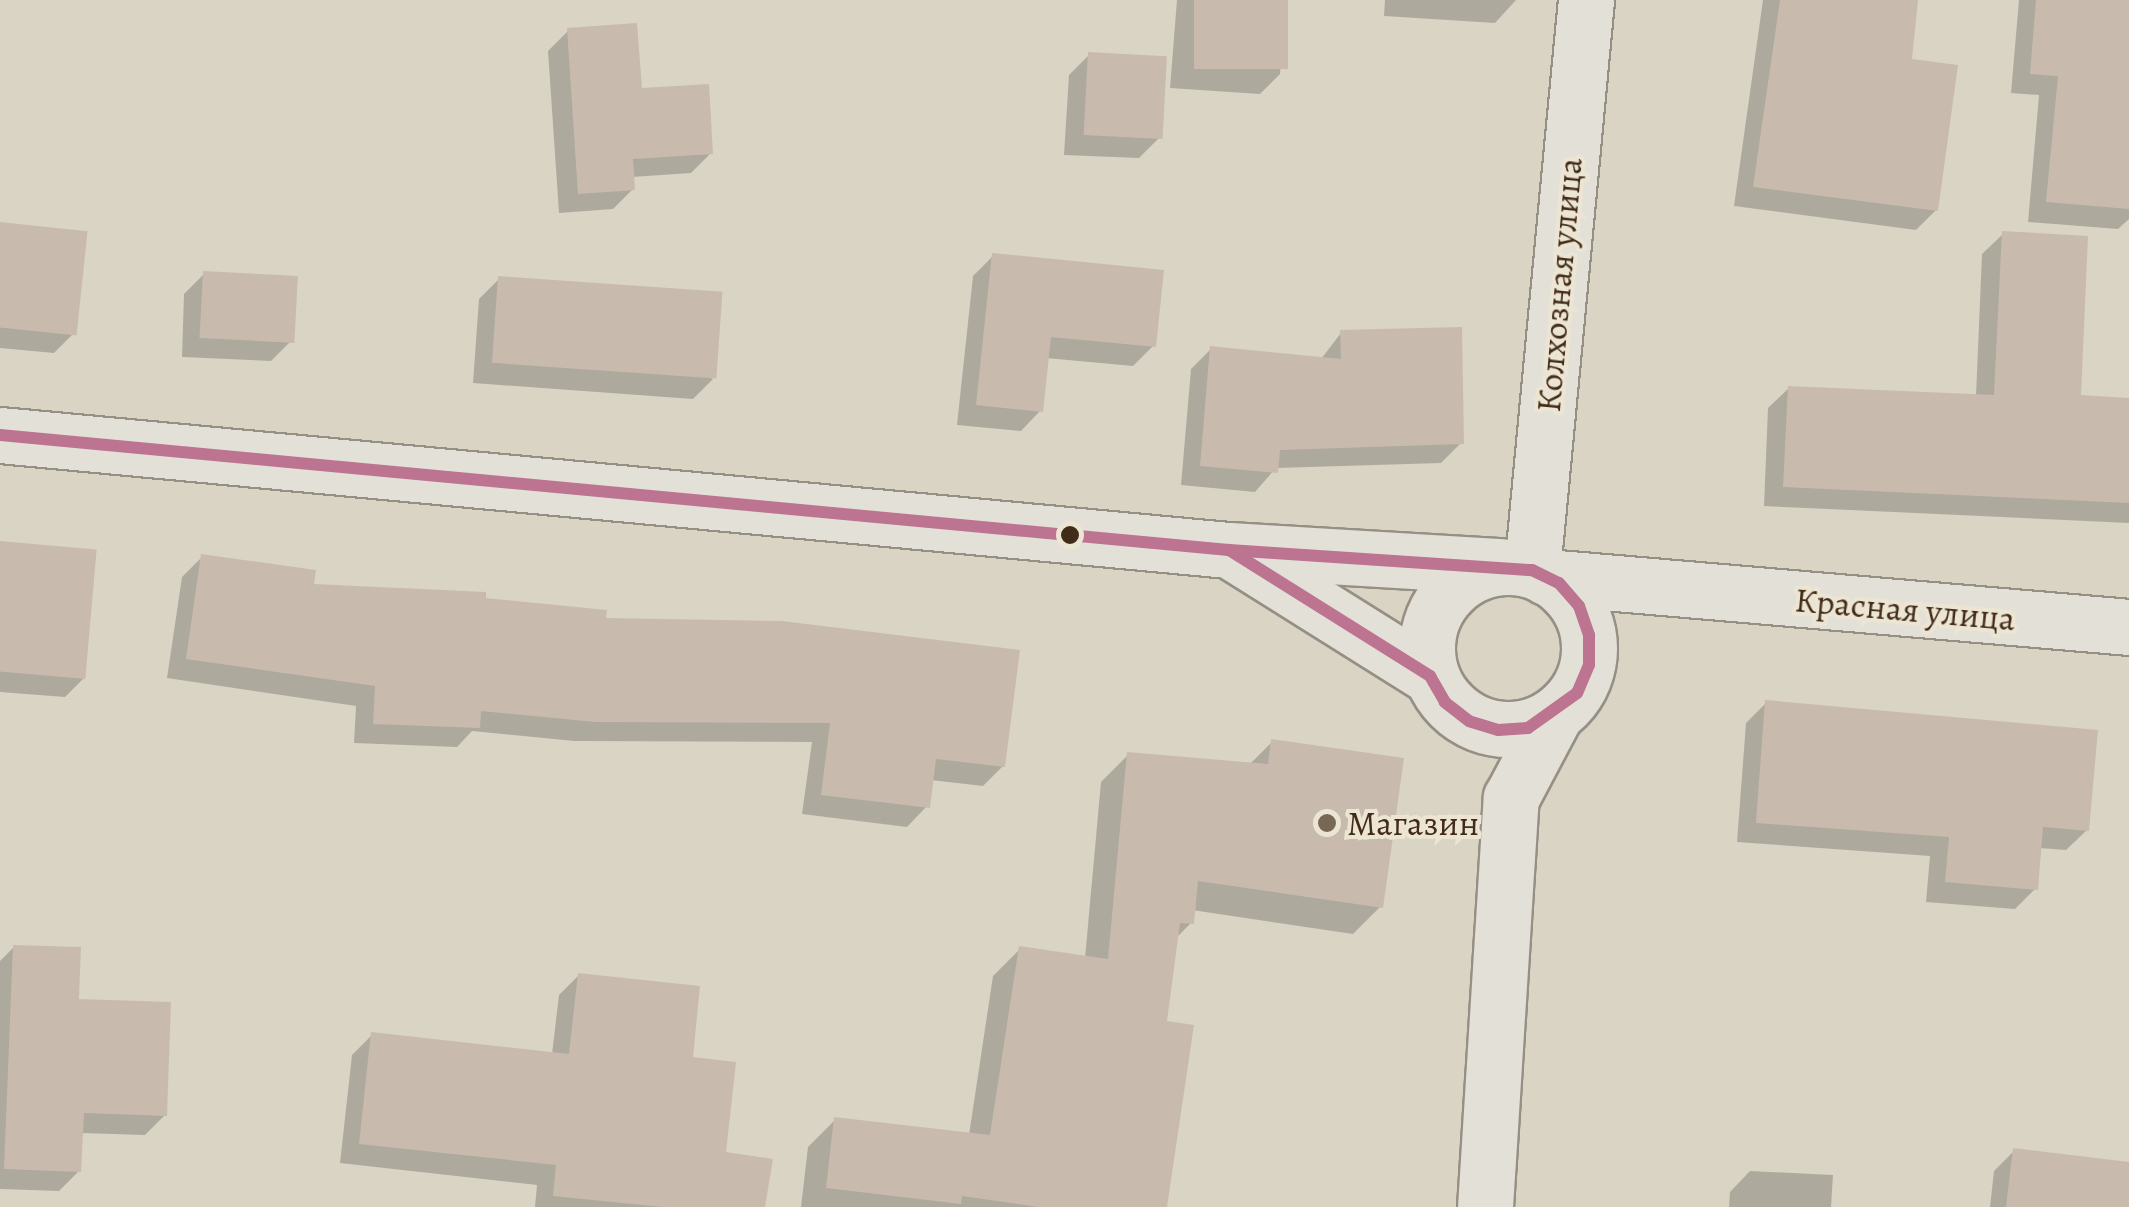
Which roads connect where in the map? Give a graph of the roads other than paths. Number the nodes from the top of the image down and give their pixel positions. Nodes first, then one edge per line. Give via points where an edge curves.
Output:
1 (1586, 0) edge
2 (0, 436) edge
3 (1229, 550) junction
4 (1527, 571) junction
5 (1682, 590) junction
6 (2129, 627) edge
7 (1589, 635) junction
8 (1430, 676) junction
9 (1555, 714) junction
10 (1469, 721) junction
11 (1511, 798) junction
12 (1485, 1207) edge

1 - 4 street, Колхозная улица
2 - 3 street, Красная улица
3 - 4 street, Красная улица
3 - 8 street, Красная улица
4 - 5 street, Красная улица
4 - 7 street via 1578,606
4 - 8 street via 1473,573 1449,591 1432,617 1426,646
5 - 6 street, Красная улица
5 - 7 street, Красная улица via 1627,608
7 - 9 street via 1588,665 1576,693
8 - 10 street
9 - 10 street via 1528,728 1498,730
9 - 11 street
10 - 11 street
11 - 12 street

